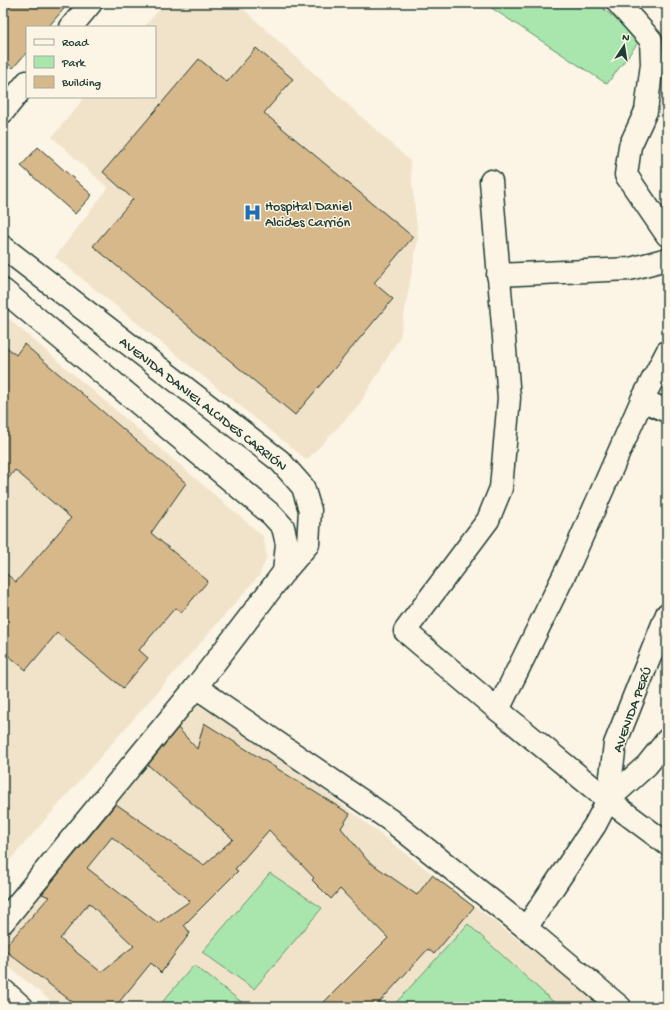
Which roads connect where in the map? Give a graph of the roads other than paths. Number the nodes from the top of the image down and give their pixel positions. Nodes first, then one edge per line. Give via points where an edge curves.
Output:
1 (91, 3) edge
2 (618, 3) edge
3 (73, 26) edge
4 (26, 83) edge
5 (3, 112) edge
6 (491, 181) dead end
7 (667, 235) edge
8 (3, 247) edge
9 (667, 259) edge
10 (498, 275) junction
11 (3, 290) edge
12 (667, 352) edge
13 (642, 400) junction
14 (667, 411) edge
15 (284, 572) junction
16 (667, 614) edge
17 (196, 687) junction
18 (498, 710) junction
19 (667, 740) edge
20 (608, 800) junction
21 (667, 844) edge
22 (3, 922) edge
23 (526, 928) junction
24 (3, 990) edge
25 (22, 1007) edge
26 (620, 1007) edge

1 - 3 street
2 - 7 street via 651,40 652,64 646,111 630,146 626,174
4 - 5 street
6 - 10 street
8 - 15 street, AVENIDA DANIEL ALCIDES CARRIÓN via 280,461 303,487 310,510 308,544
9 - 10 street via 630,269
10 - 18 street via 509,398 501,488 488,520 405,631
11 - 15 street via 272,515 283,527 287,544
12 - 13 street
13 - 14 street
13 - 18 street via 571,561
15 - 17 street, AVENIDA DANIEL ALCIDES CARRIÓN
16 - 20 street, AVENIDA PERÚ via 615,744
17 - 22 street, AVENIDA DANIEL ALCIDES CARRIÓN
17 - 23 street via 390,820
18 - 20 street
19 - 20 street via 647,765
20 - 21 street
20 - 23 street, AVENIDA PERÚ via 595,825
23 - 26 street
24 - 25 street

